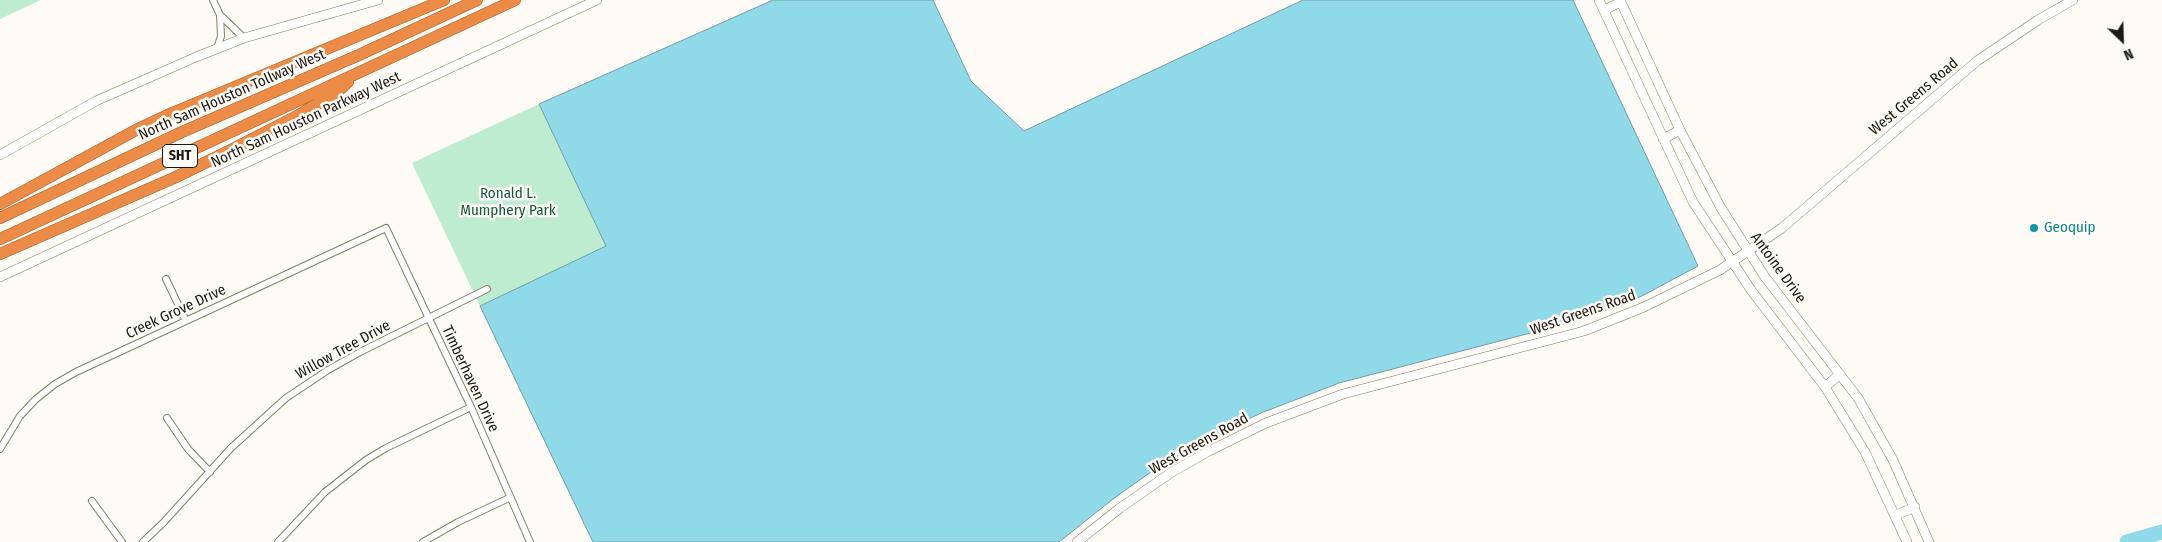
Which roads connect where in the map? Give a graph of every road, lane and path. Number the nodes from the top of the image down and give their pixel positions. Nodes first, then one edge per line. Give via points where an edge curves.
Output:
1 (213, 0) edge
2 (378, 0) edge
3 (444, 0) edge
4 (477, 0) edge
5 (515, 0) edge
6 (597, 0) edge
7 (1599, 0) edge
8 (2073, 0) edge
9 (1620, 1) edge
10 (1604, 10) junction
11 (220, 15) junction
12 (244, 38) junction
13 (217, 49) junction
14 (359, 73) junction
15 (1680, 130) junction
16 (1663, 138) junction
17 (0, 155) edge
18 (0, 204) edge
19 (0, 218) edge
20 (386, 228) joint
21 (0, 239) edge
22 (1748, 252) junction
23 (0, 254) edge
24 (1731, 263) junction
25 (0, 277) edge
26 (166, 279) dead end
27 (487, 289) dead end
28 (429, 318) junction
29 (186, 321) junction
30 (1840, 374) junction
31 (1825, 387) junction
32 (471, 407) junction
33 (167, 418) dead end
34 (1, 446) edge
35 (210, 472) junction
36 (509, 498) junction
37 (92, 500) dead end
38 (1915, 507) junction
39 (1896, 515) junction
40 (122, 542) edge
41 (143, 542) edge
42 (278, 542) edge
43 (423, 542) edge
44 (530, 542) edge
45 (1077, 542) edge
46 (1907, 542) edge
47 (1930, 542) edge

1 - 11 street
2 - 12 main road
3 - 18 highway, North Sam Houston Tollway West via 170,114
4 - 19 highway, North Sam Houston Tollway West / SHT via 182,132
5 - 14 highway, SHT
6 - 25 main road, North Sam Houston Parkway West
7 - 10 main road
8 - 22 main road, West Greens Road via 1977,61 1782,228
9 - 10 main road
9 - 15 main road, Antoine Drive
10 - 16 main road
11 - 12 street
11 - 13 street via 221,36
12 - 13 main road
13 - 17 main road via 96,101
14 - 21 highway, SHT
14 - 23 highway, SHT via 336,93 231,150
15 - 16 main road
15 - 22 main road, Antoine Drive
16 - 24 main road via 1693,202
20 - 28 street, Timberhaven Drive
20 - 29 street, Creek Grove Drive
22 - 24 main road, West Greens Road
22 - 30 main road, Antoine Drive
24 - 31 main road
24 - 45 main road, West Greens Road via 1644,307 1584,331 1350,392 1266,423 1172,472
26 - 29 street
27 - 28 street, Willow Tree Drive
28 - 32 street, Timberhaven Drive
28 - 35 street, Willow Tree Drive via 360,352 306,384 250,429
29 - 34 street, Creek Grove Drive via 55,384 20,416
30 - 31 main road
30 - 38 main road, Antoine Drive via 1858,398
31 - 39 main road via 1865,452
32 - 36 street, Timberhaven Drive
32 - 42 street via 366,460 325,492
33 - 35 street
35 - 41 street, Willow Tree Drive
36 - 43 street
36 - 44 street, Timberhaven Drive
37 - 40 street
38 - 39 main road
38 - 47 main road, Antoine Drive
39 - 46 main road

